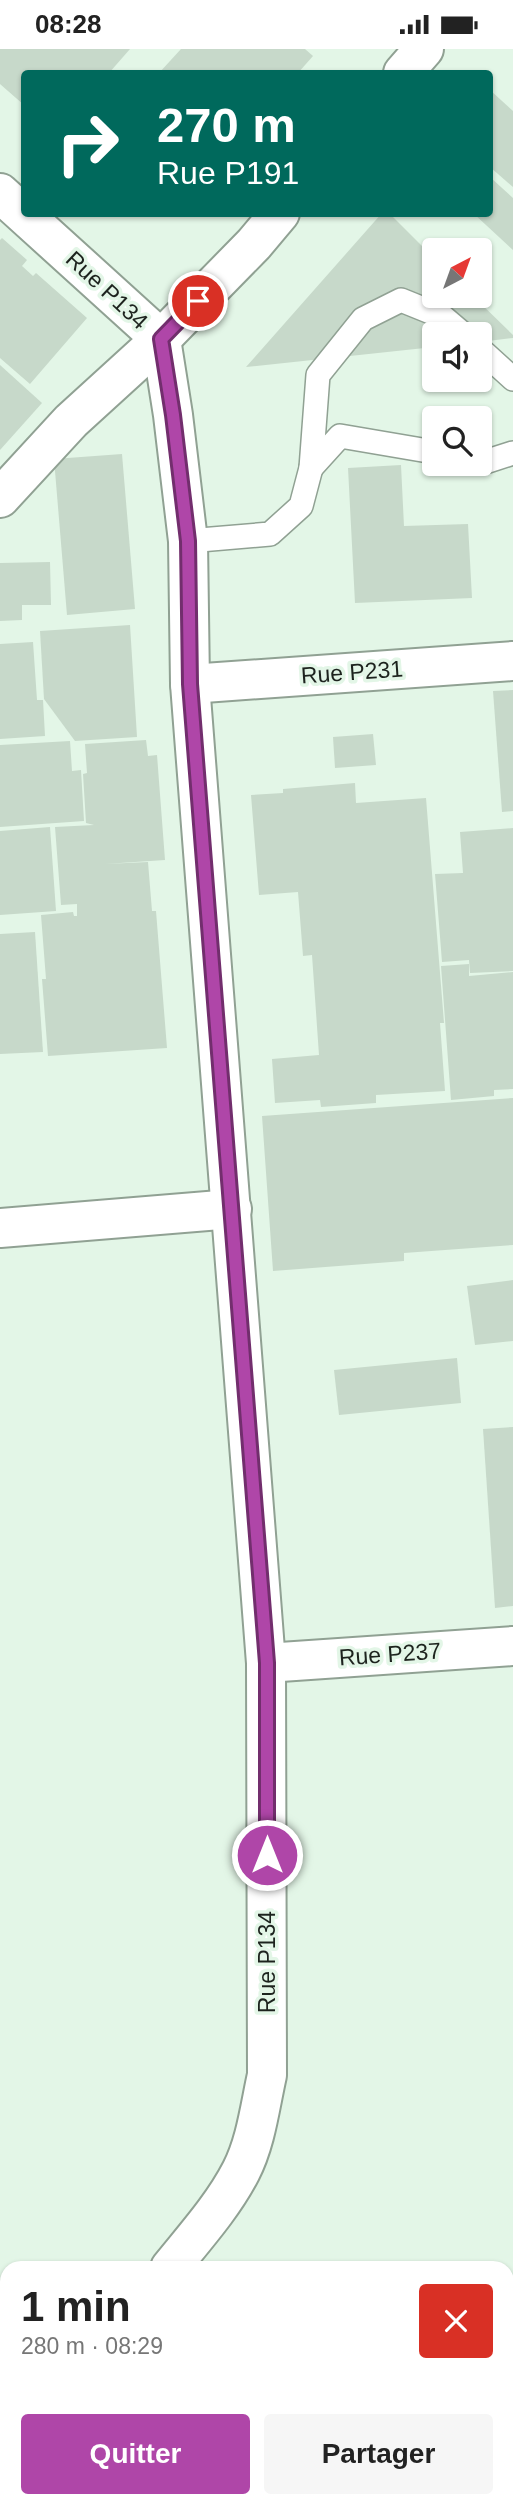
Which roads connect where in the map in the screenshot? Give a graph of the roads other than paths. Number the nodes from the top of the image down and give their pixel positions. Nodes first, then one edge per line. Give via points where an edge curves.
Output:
1 (424, 49) edge
2 (406, 70) edge
3 (0, 193) edge
4 (21, 212) edge
5 (26, 217) edge
6 (277, 217) edge
7 (449, 322) edge
8 (161, 339) junction
9 (492, 360) edge
10 (513, 379) edge
11 (422, 450) edge
12 (513, 453) edge
13 (492, 460) edge
14 (311, 468) junction
15 (0, 498) edge
16 (188, 541) junction
17 (513, 661) edge
18 (190, 684) junction
19 (232, 1209) junction
20 (0, 1228) edge
21 (513, 1646) edge
22 (267, 1663) junction
23 (176, 2261) edge

1 - 2 street
3 - 4 street, Rue P134
5 - 8 street, Rue P134
6 - 8 street
7 - 14 lane via 401,300 363,319 318,375
8 - 15 street via 71,421
8 - 16 street, Rue P134
9 - 10 lane
11 - 14 lane via 340,436
12 - 13 lane
14 - 16 lane via 301,506 270,534
16 - 18 street, Rue P134
17 - 18 street, Rue P231
18 - 19 street, Rue P134
19 - 20 street
19 - 22 street, Rue P134
21 - 22 street, Rue P237
22 - 23 street, Rue P134 via 267,2075 242,2169 215,2213

